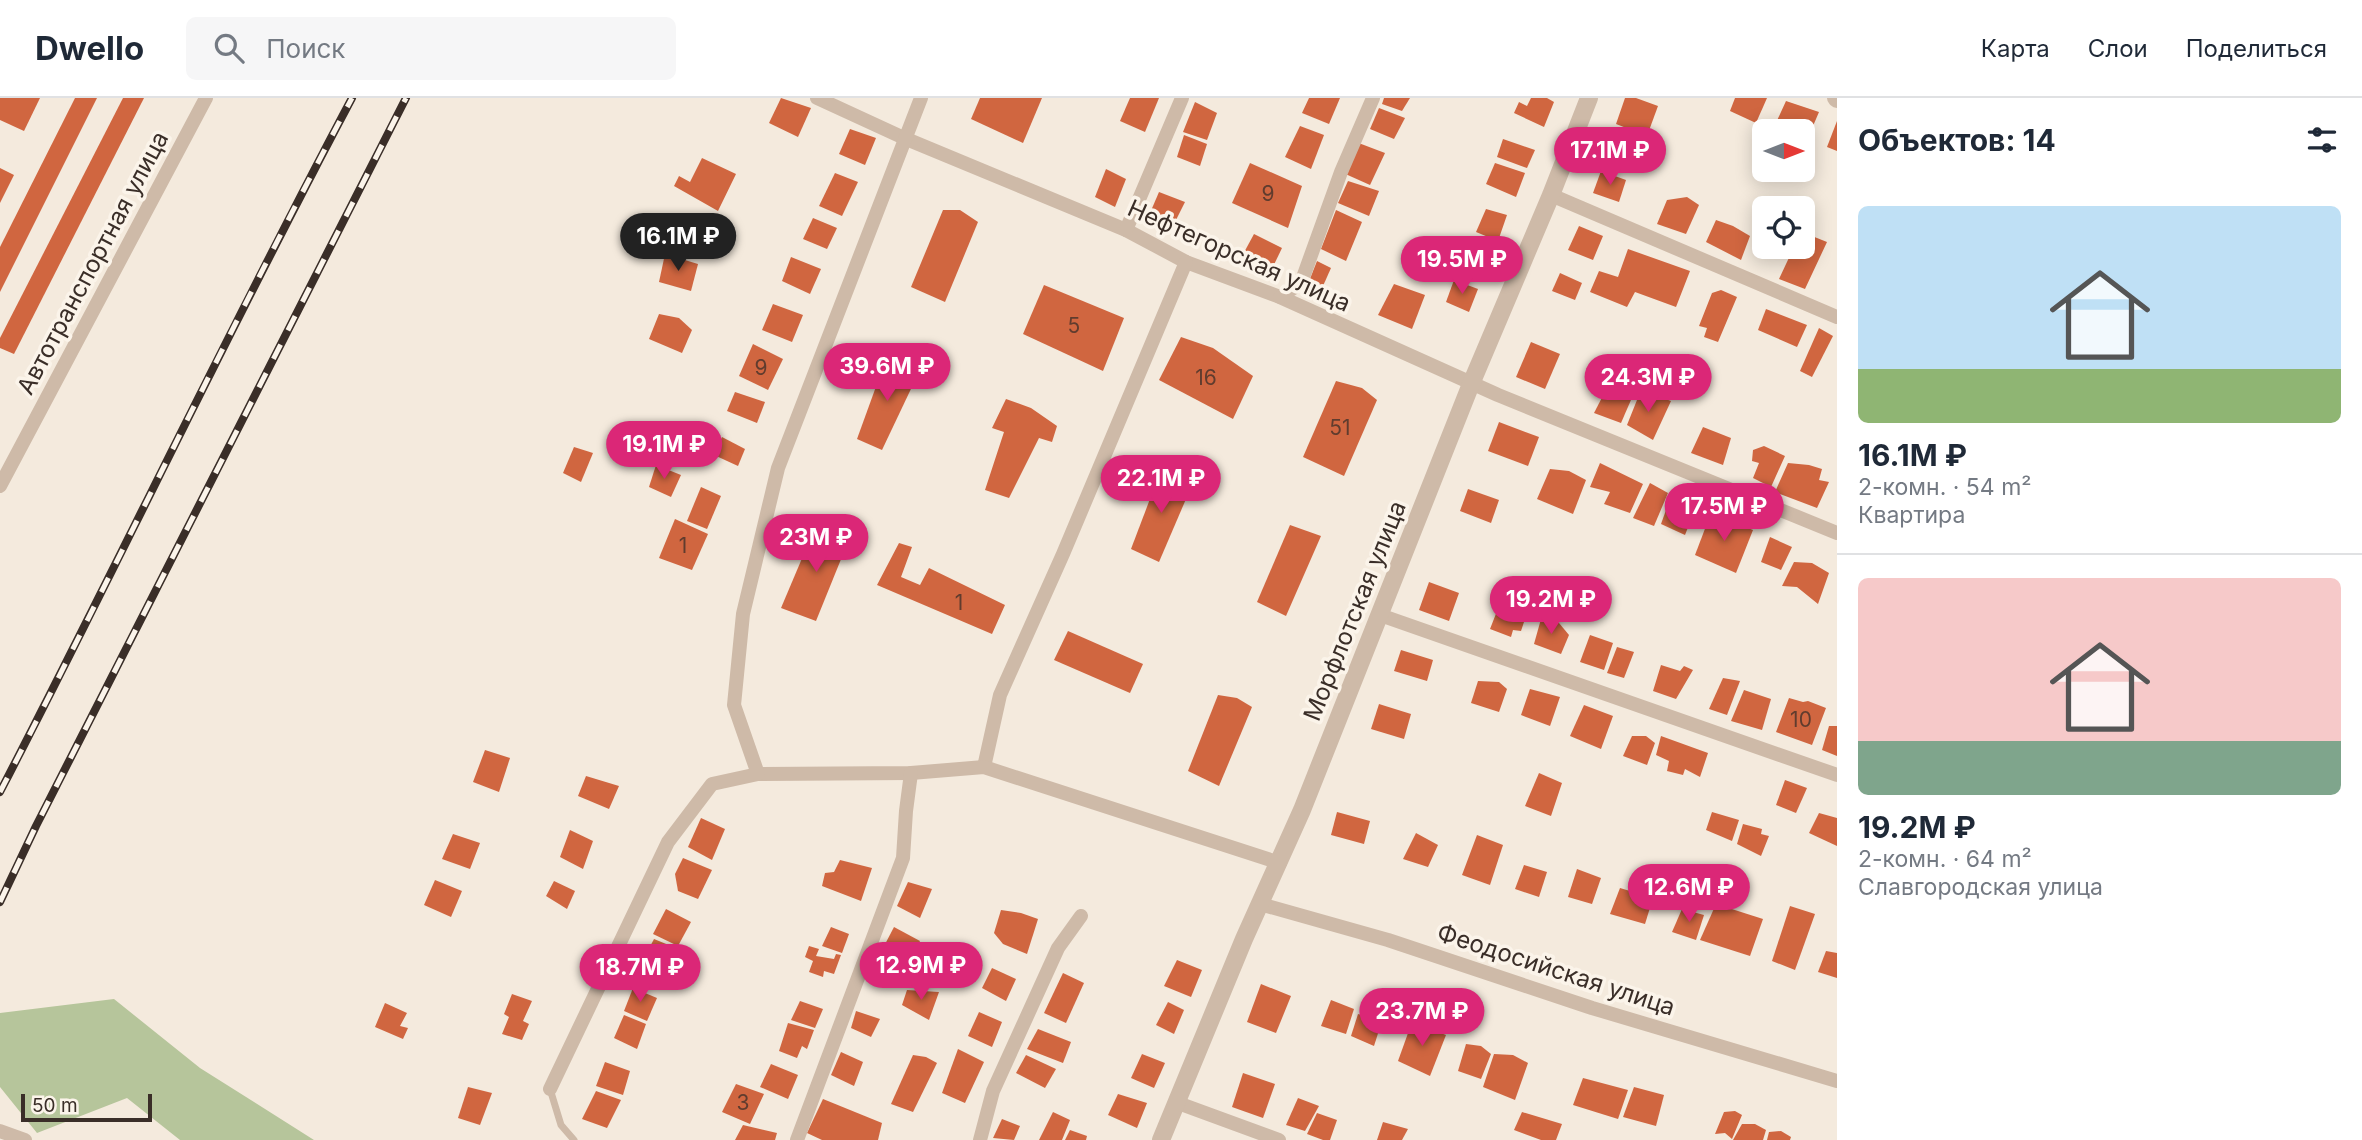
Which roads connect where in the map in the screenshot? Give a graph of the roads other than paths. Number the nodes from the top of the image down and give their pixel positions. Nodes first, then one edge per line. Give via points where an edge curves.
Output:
1 (206, 98) edge
2 (817, 98) edge
3 (921, 98) edge
4 (1182, 98) edge
5 (1373, 98) edge
6 (1589, 98) edge
7 (904, 138) junction
8 (1551, 195) junction
9 (1125, 230) junction
10 (1186, 262) junction
11 (1280, 297) junction
12 (1837, 317) edge
13 (1471, 384) junction
14 (0, 486) edge
15 (1837, 533) edge
16 (1380, 615) junction
17 (984, 767) junction
18 (911, 773) junction
19 (758, 774) junction
20 (1837, 775) edge
21 (1280, 863) junction
22 (1260, 904) junction
23 (1081, 916) dead end
24 (1837, 1081) edge
25 (550, 1089) joint
26 (1178, 1103) junction
27 (0, 1131) edge
28 (23, 1139) edge
29 (574, 1140) edge
30 (797, 1140) edge
31 (980, 1140) edge
32 (1161, 1140) edge
33 (1279, 1140) edge

1 - 14 street, Автотранспортная улица
2 - 7 street, Нефтегорская улица
3 - 7 street
4 - 9 street
5 - 11 street via 1301,283
6 - 8 street, Морфлотская улица
7 - 9 street, Нефтегорская улица
7 - 19 street via 778,468 743,614 734,705
8 - 12 street
8 - 13 street, Морфлотская улица
9 - 10 street, Нефтегорская улица
10 - 11 street, Нефтегорская улица
10 - 17 street via 1000,695
11 - 13 street, Нефтегорская улица
13 - 15 street, Нефтегорская улица
13 - 16 street, Морфлотская улица
16 - 20 street
16 - 21 street, Морфлотская улица
17 - 18 street
17 - 21 street
18 - 19 street
18 - 30 street via 904,858
19 - 25 street via 712,784 668,842
21 - 22 street, Морфлотская улица
22 - 24 street, Феодосийская улица
22 - 26 street, Морфлотская улица
23 - 31 street via 1058,948 993,1091
25 - 29 lane via 561,1125
26 - 32 street, Морфлотская улица
26 - 33 street
27 - 28 street

